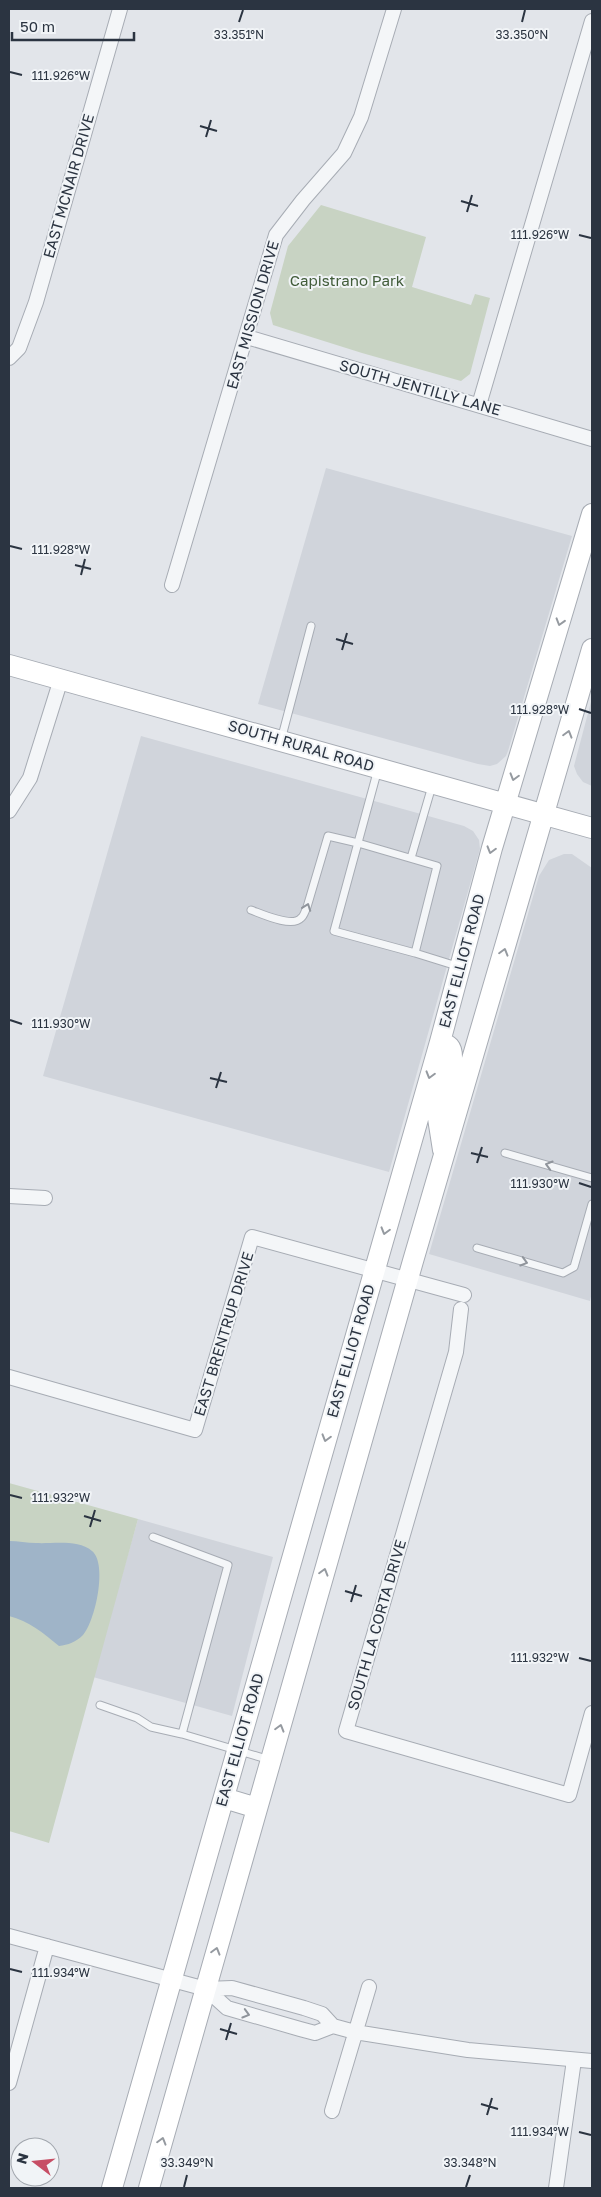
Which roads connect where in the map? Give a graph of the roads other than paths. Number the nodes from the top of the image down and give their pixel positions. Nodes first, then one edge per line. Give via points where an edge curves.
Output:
1 (120, 9) edge
2 (394, 9) edge
3 (592, 21) edge
4 (247, 336) junction
5 (9, 358) edge
6 (478, 405) junction
7 (592, 439) edge
8 (592, 514) edge
9 (172, 586) dead end
10 (311, 626) dead end
11 (592, 649) edge
12 (9, 665) edge
13 (61, 679) junction
14 (281, 740) junction
15 (378, 768) junction
16 (433, 784) junction
17 (506, 804) junction
18 (9, 811) edge
19 (544, 815) junction
20 (592, 828) edge
21 (358, 843) junction
22 (410, 858) junction
23 (251, 910) dead end
24 (415, 953) junction
25 (460, 967) junction
26 (440, 1042) junction
27 (505, 1153) dead end
28 (444, 1157) junction
29 (592, 1178) edge
30 (9, 1196) edge
31 (45, 1198) dead end
32 (592, 1204) edge
33 (477, 1248) dead end
34 (373, 1271) junction
35 (407, 1280) junction
36 (9, 1377) edge
37 (153, 1538) dead end
38 (100, 1705) dead end
39 (592, 1713) edge
40 (182, 1734) junction
41 (237, 1750) junction
42 (271, 1760) junction
43 (224, 1798) junction
44 (257, 1808) junction
45 (9, 1936) edge
46 (47, 1946) junction
47 (172, 1980) junction
48 (369, 1987) dead end
49 (206, 1989) junction
50 (288, 2004) junction
51 (282, 2024) junction
52 (333, 2026) junction
53 (355, 2032) junction
54 (574, 2060) junction
55 (592, 2061) edge
56 (9, 2084) edge
57 (332, 2111) dead end
58 (112, 2188) edge
59 (149, 2188) edge
60 (556, 2188) edge

1 - 5 street, EAST MCNAIR DRIVE via 36,302 19,348
2 - 4 street, EAST MISSION DRIVE via 360,117 344,153 276,235
3 - 6 street
4 - 6 street, SOUTH JENTILLY LANE
4 - 9 street, EAST MISSION DRIVE
6 - 7 street, SOUTH JENTILLY LANE
8 -> 17 main road, EAST ELLIOT ROAD
10 - 14 lane
19 -> 11 main road
12 - 13 main road, SOUTH RURAL ROAD
13 - 14 main road, SOUTH RURAL ROAD
13 - 18 street via 30,778
14 - 15 main road, SOUTH RURAL ROAD
15 - 16 main road, SOUTH RURAL ROAD
15 - 21 lane
16 - 17 main road, SOUTH RURAL ROAD
16 - 22 lane
17 - 19 main road, SOUTH RURAL ROAD
17 -> 25 main road, EAST ELLIOT ROAD
19 - 20 main road, SOUTH RURAL ROAD
28 -> 19 main road
21 - 22 lane
23 -> 21 lane via 296,922 302,918 328,836
21 - 24 lane via 334,932
22 - 24 lane via 437,866
24 - 25 lane
25 - 26 main road, EAST ELLIOT ROAD
26 - 28 main road via 452,1049 451,1068 438,1118
26 -> 34 main road, EAST ELLIOT ROAD
29 -> 27 lane
28 - 35 main road
30 - 31 street
33 -> 32 lane via 563,1273 574,1266
34 - 35 street
34 - 36 street, EAST BRENTRUP DRIVE via 252,1237 195,1430
34 -> 41 main road, EAST ELLIOT ROAD
35 - 39 street, SOUTH LA CORTA DRIVE via 463,1302 456,1352 346,1731 569,1795
42 -> 35 main road
37 - 40 lane via 228,1565
38 - 40 lane via 137,1718 151,1727
40 - 41 lane
41 - 42 lane
41 - 43 main road, EAST ELLIOT ROAD
42 - 44 main road
43 - 44 main road
43 - 47 main road, EAST ELLIOT ROAD
49 -> 44 main road
45 - 46 street
46 - 47 street
46 - 56 street
47 - 49 street
47 - 58 main road, EAST ELLIOT ROAD
48 - 53 street
49 - 50 street via 232,1988
49 -> 51 street via 226,2008
59 -> 49 main road
50 - 51 street
50 - 52 street via 322,2014
51 - 52 street via 316,2033
52 - 53 street
53 - 54 street via 468,2050
53 - 57 street
54 - 55 street
54 - 60 street

